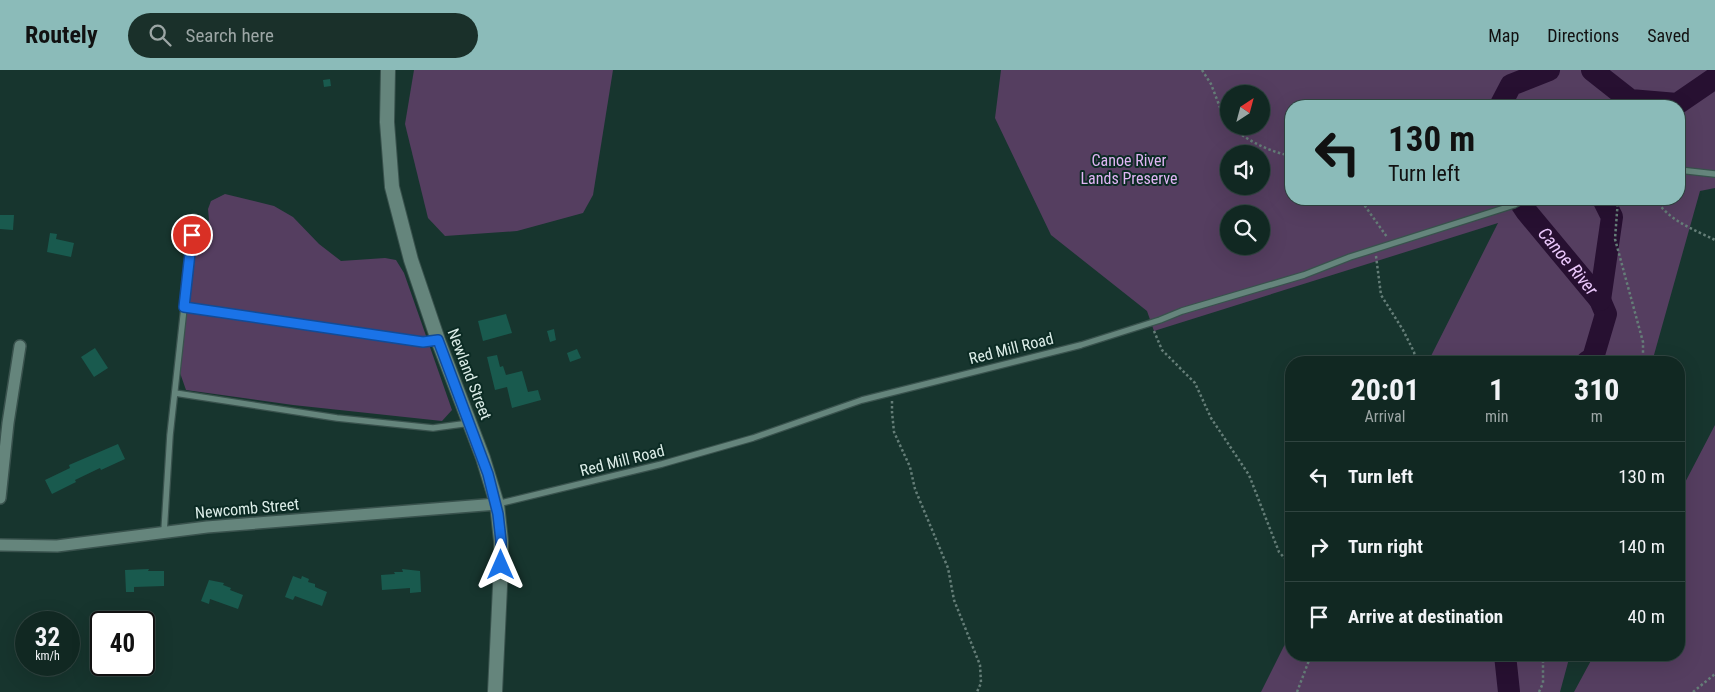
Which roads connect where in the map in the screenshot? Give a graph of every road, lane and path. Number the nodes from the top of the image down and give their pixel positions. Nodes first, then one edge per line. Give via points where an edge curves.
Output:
1 (388, 70) edge
2 (1202, 70) edge
3 (1220, 107) edge
4 (1241, 135) edge
5 (1285, 155) edge
6 (1685, 171) edge
7 (1715, 174) edge
8 (1364, 205) edge
9 (1514, 205) edge
10 (1617, 205) edge
11 (1660, 205) edge
12 (194, 217) dead end
13 (1715, 240) edge
14 (1392, 243) junction
15 (1375, 249) junction
16 (184, 307) junction
17 (1151, 323) junction
18 (438, 340) junction
19 (20, 346) dead end
20 (1415, 356) edge
21 (1643, 356) edge
22 (893, 392) junction
23 (175, 393) junction
24 (470, 423) junction
25 (0, 498) edge
26 (497, 504) junction
27 (164, 532) junction
28 (0, 545) edge
29 (1285, 558) edge
30 (1309, 661) edge
31 (1544, 661) edge
32 (1715, 674) edge
33 (495, 692) edge
34 (977, 692) edge
35 (1297, 692) edge
36 (1539, 692) edge
37 (1693, 692) edge

1 - 18 street, Newland Street via 387,122 392,187 411,260
2 - 3 path
4 - 5 path
6 - 7 lane
8 - 14 path
9 - 14 lane, Red Mill Road
10 - 21 path via 1614,239 1642,342
11 - 13 path via 1688,227
12 - 16 lane
14 - 15 lane, Red Mill Road
15 - 17 lane, Red Mill Road via 1304,275 1182,310
15 - 20 path via 1381,296
16 - 18 lane via 423,342
16 - 23 lane
17 - 22 lane, Red Mill Road via 1081,345
17 - 29 path via 1162,350 1196,383 1211,418 1249,475 1279,552
18 - 24 street, Newland Street
19 - 25 street
22 - 26 lane, Red Mill Road via 662,464
22 - 34 path via 894,432 948,568 954,600 980,665
23 - 24 lane via 337,418 433,428
23 - 27 lane
24 - 26 street, Newland Street
26 - 27 street, Newcomb Street
26 - 33 street, Newland Street via 501,565
27 - 28 street, Newcomb Street via 57,546
30 - 35 path
31 - 36 path via 1543,683
32 - 37 path

